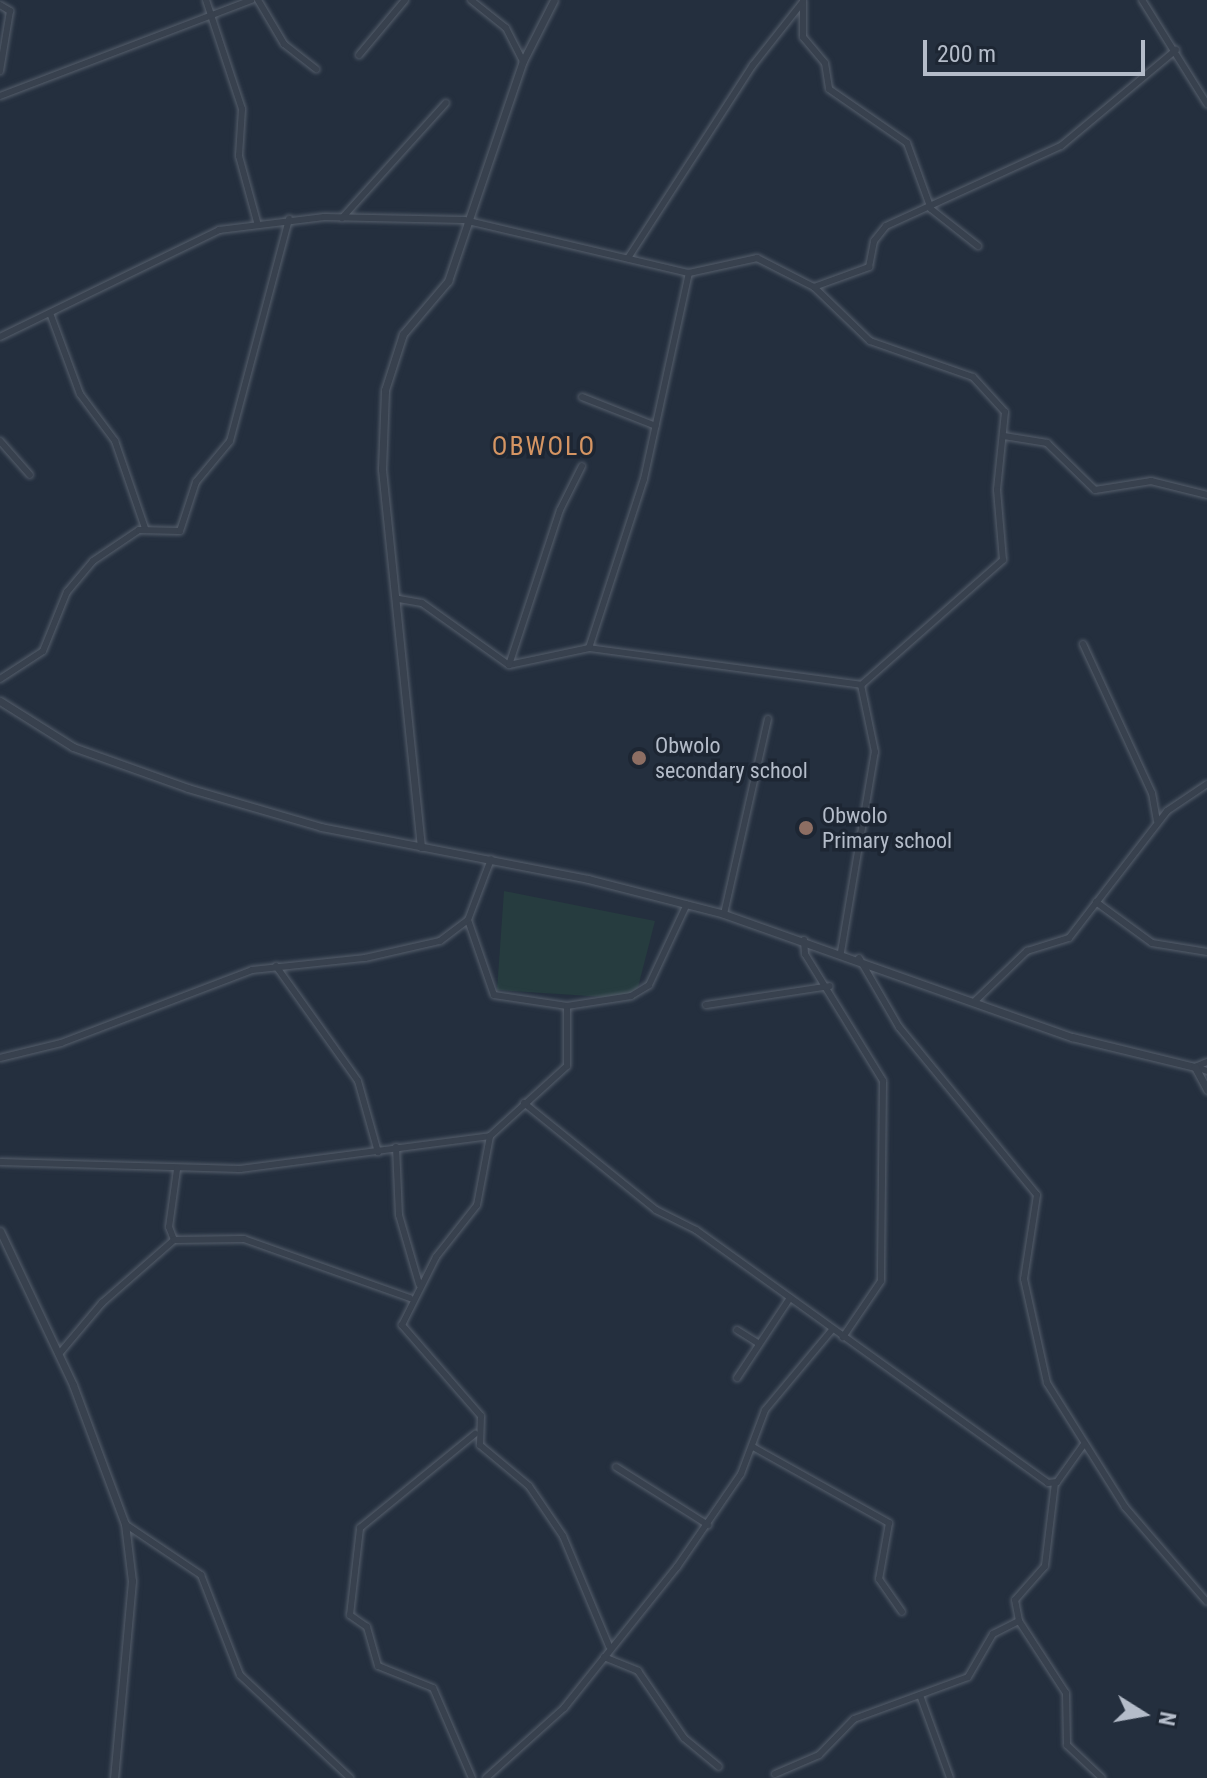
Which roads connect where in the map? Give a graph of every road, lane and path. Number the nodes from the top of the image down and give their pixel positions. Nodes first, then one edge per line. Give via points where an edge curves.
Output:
1 (206, 0) edge
2 (251, 0) edge
3 (258, 0) edge
4 (405, 0) edge
5 (471, 0) edge
6 (554, 0) edge
7 (1142, 0) edge
8 (803, 2) edge
9 (0, 5) edge
10 (212, 18) junction
11 (1176, 50) junction
12 (359, 55) dead end
13 (523, 61) junction
14 (316, 69) dead end
15 (0, 71) edge
16 (0, 96) edge
17 (446, 103) dead end
18 (1207, 104) edge
19 (931, 209) junction
20 (342, 218) junction
21 (289, 219) junction
22 (464, 220) junction
23 (257, 222) junction
24 (978, 246) dead end
25 (628, 258) junction
26 (689, 273) junction
27 (814, 287) junction
28 (50, 313) junction
29 (0, 337) edge
30 (582, 397) dead end
31 (656, 426) junction
32 (1004, 436) junction
33 (0, 441) edge
34 (582, 466) dead end
35 (30, 475) dead end
36 (1207, 495) edge
37 (145, 528) junction
38 (399, 599) junction
39 (1083, 644) dead end
40 (589, 648) junction
41 (509, 665) junction
42 (0, 679) edge
43 (861, 685) junction
44 (0, 701) edge
45 (768, 719) dead end
46 (1207, 784) edge
47 (1157, 821) junction
48 (421, 847) junction
49 (491, 859) junction
50 (1096, 902) junction
51 (687, 904) junction
52 (724, 914) junction
53 (468, 920) junction
54 (804, 940) junction
55 (841, 952) junction
56 (1207, 952) edge
57 (859, 958) junction
58 (276, 966) junction
59 (830, 986) junction
60 (974, 1002) junction
61 (706, 1005) dead end
62 (567, 1006) junction
63 (0, 1058) edge
64 (1207, 1062) edge
65 (1195, 1067) junction
66 (1207, 1071) edge
67 (1207, 1090) edge
68 (524, 1103) junction
69 (490, 1136) junction
70 (396, 1147) junction
71 (378, 1152) junction
72 (0, 1162) edge
73 (177, 1169) junction
74 (0, 1231) edge
75 (174, 1240) junction
76 (419, 1284) junction
77 (410, 1298) junction
78 (790, 1298) junction
79 (737, 1330) dead end
80 (832, 1330) junction
81 (843, 1337) junction
82 (758, 1343) junction
83 (59, 1354) junction
84 (737, 1378) dead end
85 (475, 1434) junction
86 (1084, 1444) junction
87 (753, 1447) junction
88 (616, 1467) dead end
89 (1055, 1483) junction
90 (125, 1524) junction
91 (708, 1525) junction
92 (1207, 1602) edge
93 (902, 1612) dead end
94 (1019, 1621) junction
95 (609, 1646) junction
96 (604, 1657) junction
97 (920, 1695) junction
98 (719, 1767) dead end
99 (775, 1774) dead end
100 (114, 1778) edge
101 (350, 1778) edge
102 (472, 1778) edge
103 (486, 1778) edge
104 (950, 1778) edge
105 (1102, 1778) edge

1 - 10 street
2 - 10 street
3 - 14 street via 284,44
4 - 12 street
5 - 13 street via 506,28
6 - 13 street
7 - 11 street
8 - 19 street via 803,37 825,63 829,89 907,143
8 - 25 street via 753,65
9 - 15 street via 10,11
10 - 16 street
10 - 23 street via 242,109 239,156
11 - 18 street via 1186,79
11 - 19 street via 1061,146
13 - 22 street
17 - 20 street
19 - 24 street
19 - 27 street via 878,233 860,275
20 - 21 street
20 - 22 street
21 - 23 street
21 - 37 street via 225,455 196,482 180,531
22 - 25 street
22 - 38 street via 448,281 403,334 385,390 382,469
23 - 28 street via 219,230
25 - 26 street
26 - 27 street via 757,258
26 - 31 street
27 - 32 street via 870,341 983,385 1005,412
28 - 29 street
28 - 37 street via 83,400 115,441
30 - 31 street
31 - 40 street
32 - 36 street via 1047,443 1095,490 1151,481
32 - 43 street via 997,490 1003,560
33 - 35 street
34 - 41 street via 560,510
37 - 42 street via 80,573 43,651
38 - 41 street via 422,603
38 - 48 street
39 - 47 street via 1152,793
40 - 41 street
40 - 43 street
43 - 55 street via 875,752
44 - 48 street via 111,763 321,827
45 - 52 street
46 - 47 street
47 - 50 street
48 - 49 street
49 - 51 street
49 - 53 street
50 - 56 street via 1152,943
50 - 60 street via 1069,938 1027,951
51 - 52 street
51 - 62 street via 649,985 631,996
52 - 54 street
53 - 58 street via 440,941 384,956
53 - 62 street via 494,995
54 - 55 street
54 - 59 street via 805,954
55 - 57 street
57 - 60 street
57 - 86 street via 899,1027 1037,1195 1024,1279 1047,1383
58 - 63 street via 197,985 110,1025
58 - 71 street via 358,1081
59 - 61 street
59 - 81 street via 883,1081 881,1281
60 - 65 street via 1138,1057
62 - 68 street via 567,1066
64 - 65 street
65 - 66 street
65 - 67 street
68 - 69 street
68 - 78 street via 601,1159 630,1191
69 - 70 street
69 - 76 street via 477,1205
70 - 71 street
70 - 76 street via 399,1215
71 - 73 street
72 - 73 street
73 - 75 street via 169,1227
74 - 83 street
75 - 77 street via 244,1239
75 - 83 street via 102,1303
76 - 77 street
77 - 85 street via 405,1333 481,1416
78 - 80 street
78 - 82 street
79 - 82 street
80 - 81 street
80 - 87 street via 765,1410
81 - 89 street
82 - 84 street
83 - 90 street
85 - 95 street via 529,1486 563,1536
85 - 102 street via 360,1528 350,1615 367,1627 378,1666 433,1688
86 - 89 street
86 - 92 street via 1125,1507
87 - 91 street
87 - 93 street via 889,1523 879,1579
88 - 91 street
89 - 94 street via 1045,1566 1015,1600
90 - 100 street via 132,1581
90 - 101 street via 201,1575 240,1675
91 - 95 street
94 - 97 street via 993,1634 968,1677
94 - 105 street via 1066,1693 1067,1745 1075,1760
95 - 96 street
96 - 98 street via 638,1671 684,1738
96 - 103 street via 564,1708
97 - 99 street via 854,1719 819,1755
97 - 104 street

